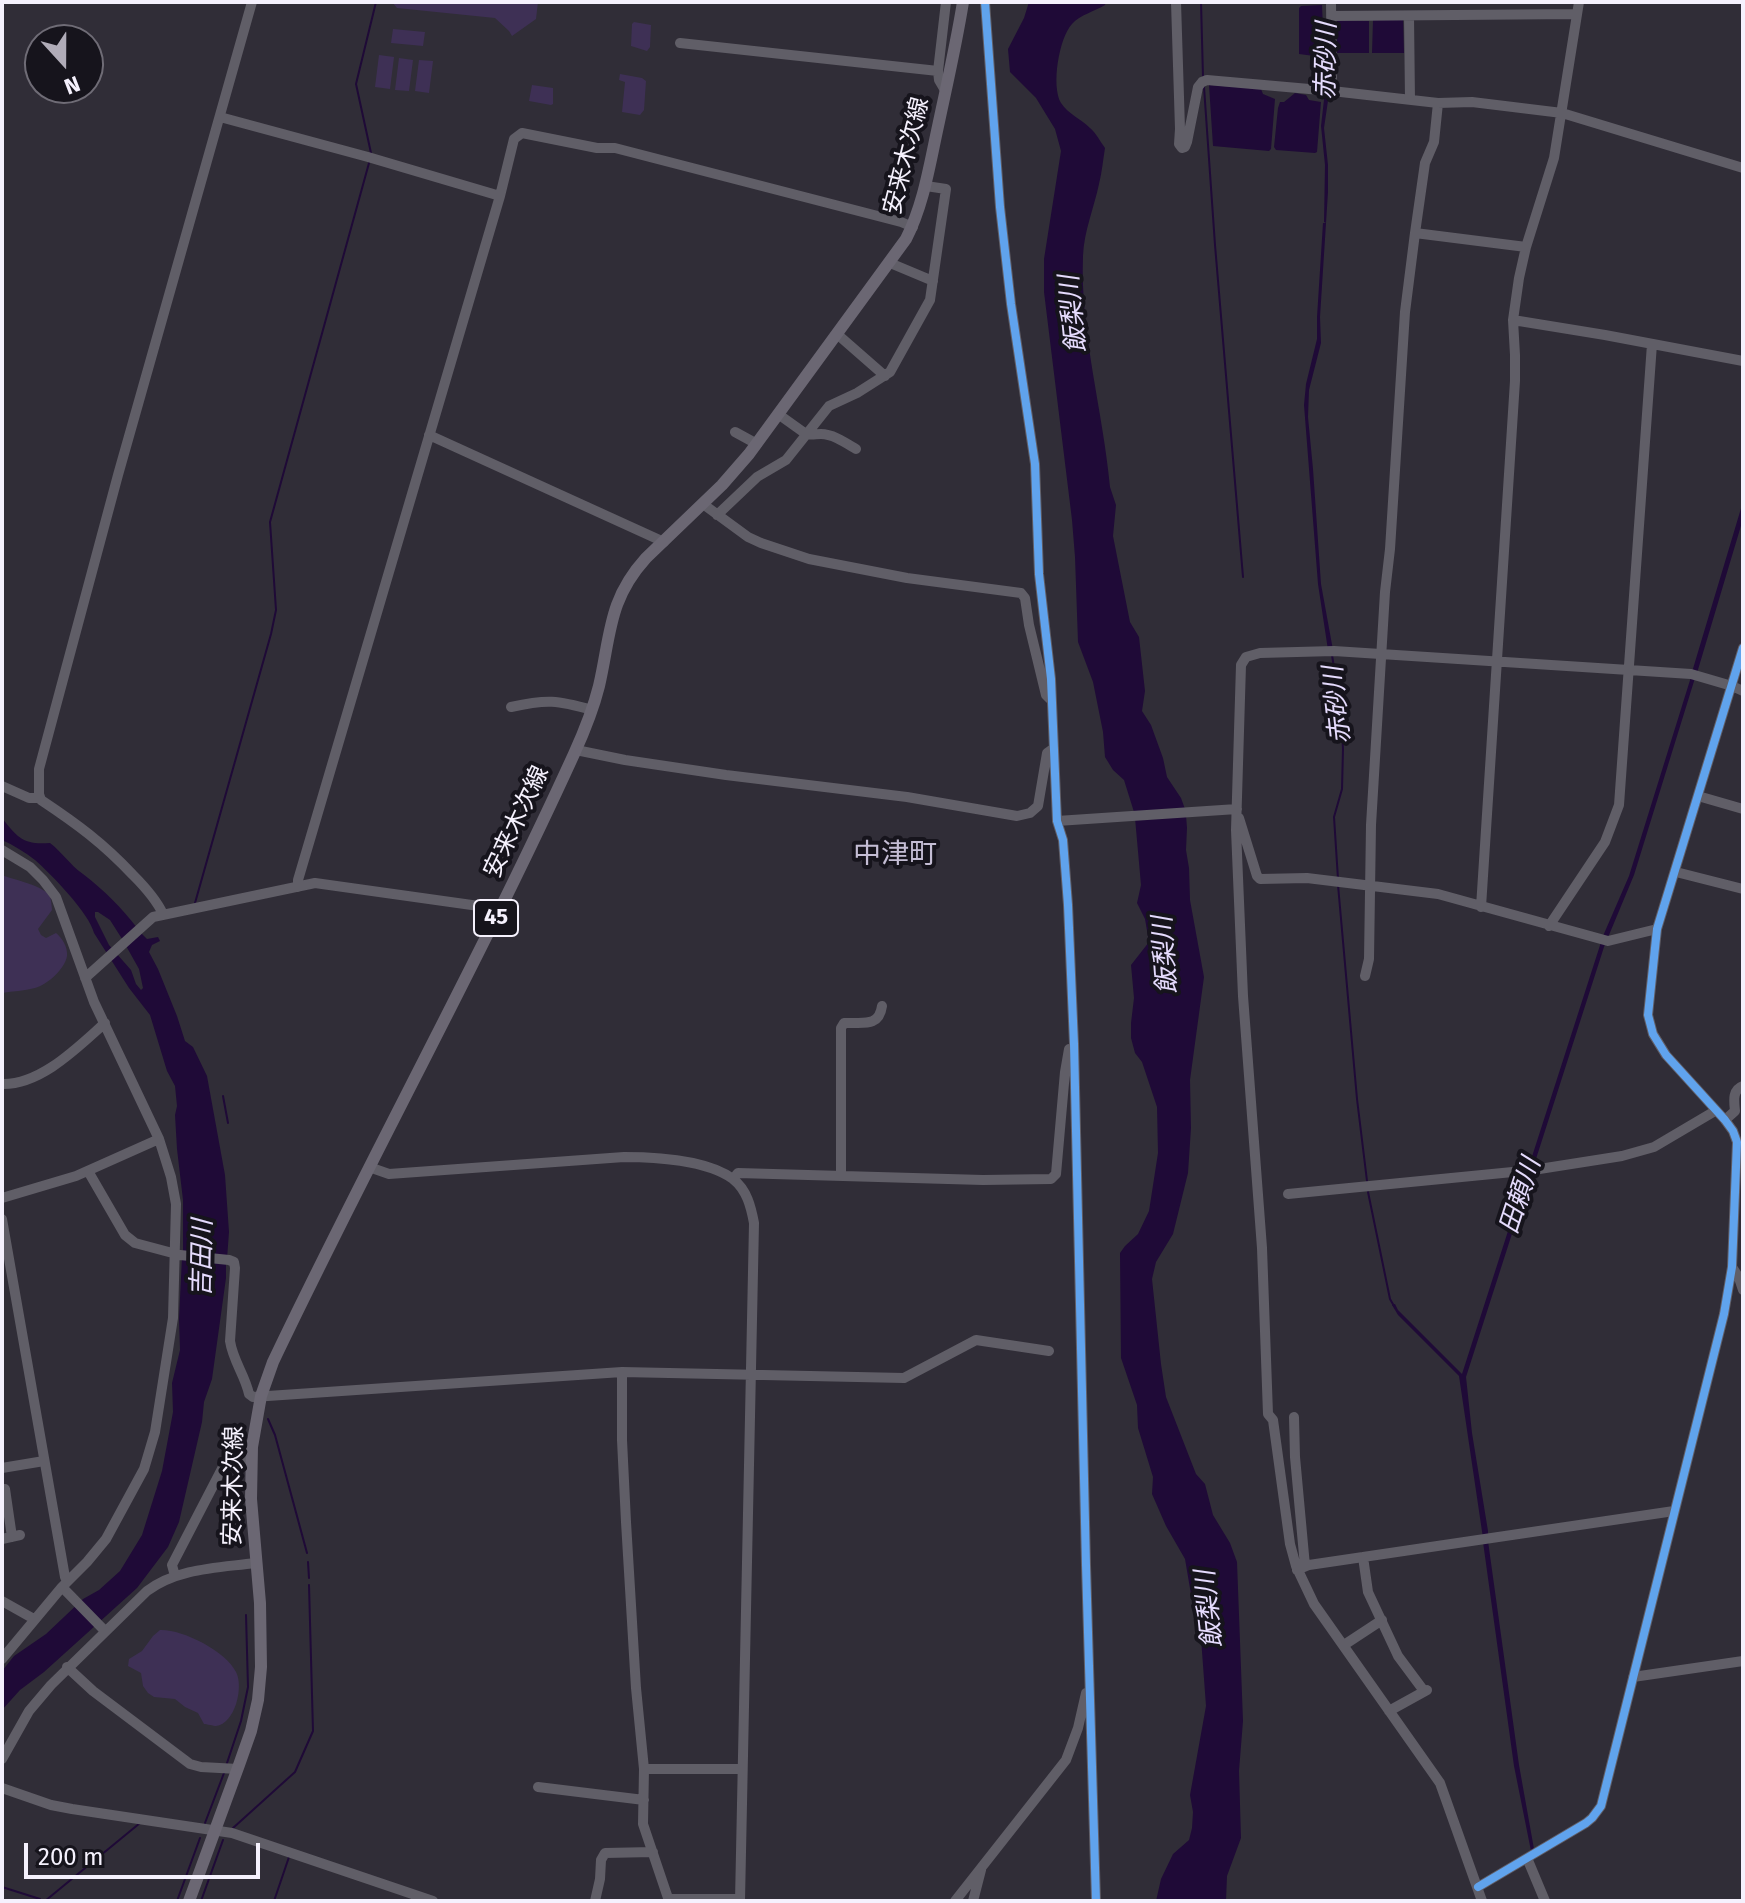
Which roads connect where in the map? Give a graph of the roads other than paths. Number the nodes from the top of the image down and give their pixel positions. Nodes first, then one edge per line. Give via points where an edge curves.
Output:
1 (252, 2) edge
2 (946, 2) edge
3 (963, 2) edge
4 (985, 2) edge
5 (1176, 2) edge
6 (1331, 2) edge
7 (1579, 2) edge
8 (1577, 14) junction
9 (1332, 16) junction
10 (1409, 16) junction
11 (680, 43) dead end
12 (938, 71) junction
13 (1329, 91) junction
14 (946, 92) junction
15 (1410, 100) junction
16 (1438, 103) junction
17 (1562, 113) junction
18 (220, 117) junction
19 (1743, 168) edge
20 (926, 186) junction
21 (500, 196) junction
22 (913, 227) junction
23 (1415, 233) junction
24 (1526, 247) junction
25 (890, 263) junction
26 (933, 281) junction
27 (1513, 320) junction
28 (837, 334) junction
29 (1652, 344) junction
30 (1743, 361) edge
31 (885, 376) junction
32 (778, 414) junction
33 (735, 432) dead end
34 (806, 434) junction
35 (429, 435) junction
36 (757, 444) junction
37 (856, 449) dead end
38 (703, 504) junction
39 (717, 515) junction
40 (664, 542) junction
41 (1743, 648) edge
42 (1382, 654) junction
43 (1496, 662) junction
44 (1629, 670) junction
45 (1732, 686) junction
46 (1743, 691) edge
47 (1052, 700) junction
48 (511, 707) dead end
49 (592, 710) junction
50 (1054, 748) junction
51 (576, 750) junction
52 (2, 786) edge
53 (1698, 796) junction
54 (40, 798) junction
55 (1234, 809) junction
56 (1743, 809) edge
57 (1061, 820) junction
58 (2, 850) edge
59 (1676, 872) junction
60 (1371, 885) junction
61 (298, 887) junction
62 (1743, 889) edge
63 (1481, 907) junction
64 (499, 911) junction
65 (158, 915) junction
66 (1549, 926) junction
67 (1657, 929) junction
68 (1365, 976) dead end
69 (85, 978) junction
70 (882, 1006) dead end
71 (105, 1023) junction
72 (1072, 1031) junction
73 (2, 1084) edge
74 (1743, 1086) edge
75 (1715, 1111) junction
76 (1725, 1120) junction
77 (159, 1139) junction
78 (369, 1167) junction
79 (88, 1171) junction
80 (841, 1175) junction
81 (733, 1179) junction
82 (1288, 1194) dead end
83 (2, 1198) edge
84 (2, 1219) edge
85 (179, 1254) junction
86 (1737, 1268) edge
87 (1743, 1290) edge
88 (1049, 1351) dead end
89 (622, 1372) junction
90 (750, 1375) junction
91 (261, 1396) junction
92 (1294, 1417) dead end
93 (252, 1460) junction
94 (44, 1461) junction
95 (2, 1468) edge
96 (5, 1489) dead end
97 (1674, 1511) junction
98 (12, 1537) edge
99 (1363, 1557) junction
100 (255, 1563) junction
101 (1301, 1568) junction
102 (175, 1576) junction
103 (65, 1586) junction
104 (2, 1601) edge
105 (34, 1619) junction
106 (1382, 1620) junction
107 (103, 1628) junction
108 (1344, 1645) junction
109 (2, 1659) edge
110 (1743, 1661) edge
111 (67, 1667) junction
112 (1633, 1677) junction
113 (1090, 1679) junction
114 (1389, 1711) junction
115 (2, 1759) edge
116 (238, 1769) junction
117 (644, 1769) junction
118 (742, 1769) junction
119 (538, 1787) dead end
120 (2, 1788) edge
121 (644, 1800) junction
122 (216, 1829) junction
123 (653, 1852) junction
124 (1529, 1857) junction
125 (982, 1868) junction
126 (1478, 1887) junction
127 (670, 1900) edge
128 (740, 1900) edge
129 (189, 1901) edge
130 (433, 1901) edge
131 (595, 1901) edge
132 (955, 1901) edge
133 (973, 1901) edge
134 (1096, 1901) edge
135 (1482, 1901) edge
136 (1545, 1901) edge

1 - 18 street
2 - 12 street
3 - 14 main road, 安来木次線 / 45
4 - 47 street via 1000,207 1035,464
5 - 13 street via 1182,148 1197,90 1205,81
6 - 9 street
7 - 8 street
8 - 10 street
8 - 17 street
9 - 10 street
9 - 13 street
10 - 15 street
11 - 12 street
12 - 14 street
13 - 15 street
14 - 20 main road, 安来木次線 / 45
15 - 16 street
16 - 17 street
16 - 23 street
17 - 19 street
17 - 24 street
18 - 21 street
18 - 54 street via 48,733 40,764
20 - 22 main road, 安来木次線 / 45
20 - 26 street via 946,189
21 - 22 street via 514,139 522,133 615,148
21 - 35 street
22 - 25 main road, 安来木次線 / 45
23 - 24 street
23 - 42 street
24 - 27 street
25 - 26 street
25 - 28 main road, 安来木次線 / 45
26 - 31 street via 929,304
27 - 29 street
27 - 43 street via 1515,381
28 - 31 street
28 - 32 main road, 安来木次線 / 45
29 - 30 street
29 - 44 street
31 - 34 street via 829,406
32 - 34 street
32 - 36 main road, 安来木次線 / 45
33 - 36 street
34 - 37 street via 833,437
34 - 39 street via 786,460 757,477
35 - 40 street
35 - 61 street
36 - 38 main road, 安来木次線 / 45
38 - 39 street
38 - 40 main road, 安来木次線 / 45
39 - 47 street via 748,537 809,559 1021,593 1046,695
40 - 49 main road, 安来木次線 / 45 via 636,570 617,601
41 - 45 street
42 - 43 street
42 - 55 street via 1260,653 1244,659
42 - 60 street
43 - 44 street
43 - 63 street
44 - 45 street via 1694,675
44 - 66 street via 1619,805 1605,842
45 - 46 street
45 - 53 street
47 - 50 street
48 - 49 street via 557,701
49 - 51 main road, 安来木次線 / 45
50 - 51 street via 1047,753 1038,806 1023,816
50 - 57 street
51 - 64 main road, 安来木次線 / 45
52 - 54 street
53 - 56 street
53 - 59 street
54 - 65 street via 117,858 142,884
55 - 57 street
55 - 60 street via 1257,876
55 - 101 street via 1268,1414 1290,1544
57 - 72 street
58 - 69 street via 30,867 53,891
59 - 62 street
59 - 67 street
60 - 63 street via 1438,894
60 - 68 street
61 - 64 street via 318,883
61 - 65 street
63 - 66 street
64 - 78 main road, 安来木次線 / 45
65 - 69 street
66 - 67 street via 1604,941
67 - 75 street via 1649,1023 1666,1055
69 - 71 street
70 - 80 street via 876,1020 844,1023 841,1028
71 - 73 street via 58,1064
71 - 77 street
72 - 80 street via 1056,1174 1051,1179
72 - 113 street
74 - 76 street via 1734,1094 1735,1111
75 - 76 street
75 - 82 street via 1642,1151 1530,1171
76 - 86 street via 1737,1142
77 - 79 street
77 - 85 street via 176,1204
78 - 81 street via 389,1174 655,1157 714,1169
78 - 91 main road, 安来木次線 / 45
79 - 83 street
79 - 85 street via 125,1235 143,1246
80 - 81 street via 738,1173
81 - 90 street via 746,1195 754,1223
84 - 94 street
85 - 91 street via 234,1262 232,1353 249,1394
85 - 103 street via 166,1368 144,1469 106,1539
86 - 87 street
86 - 97 street
88 - 90 street via 978,1340 904,1378
89 - 90 street
89 - 91 street
89 - 117 street via 625,1508
90 - 118 street
91 - 93 main road, 安来木次線 / 45
92 - 101 street
93 - 100 main road, 安来木次線 / 45
93 - 102 street via 227,1459 172,1565
94 - 95 street
94 - 103 street
96 - 98 street
97 - 99 street
97 - 112 street
99 - 101 street
99 - 106 street via 1368,1592
100 - 102 street
100 - 116 main road, 安来木次線 / 45 via 261,1667 258,1700
101 - 108 street via 1314,1604
102 - 107 street via 147,1591
103 - 105 street
103 - 107 street
104 - 105 street
105 - 109 street
106 - 108 street
106 - 114 street via 1400,1660 1427,1690
107 - 111 street
108 - 114 street
110 - 112 street
111 - 115 street via 29,1711
111 - 116 street via 190,1764
112 - 124 street via 1601,1806 1586,1823
113 - 125 street via 1066,1760
113 - 134 street
114 - 126 street via 1440,1783
116 - 122 main road, 安来木次線 / 45
117 - 118 street
117 - 121 street
118 - 128 street
119 - 121 street
120 - 122 street via 51,1805
121 - 123 street via 644,1828
122 - 129 main road, 安来木次線 / 45
122 - 130 street
123 - 127 street
123 - 131 street via 605,1853
124 - 126 street
124 - 136 street
125 - 132 street
125 - 133 street
126 - 135 street
127 - 128 street

